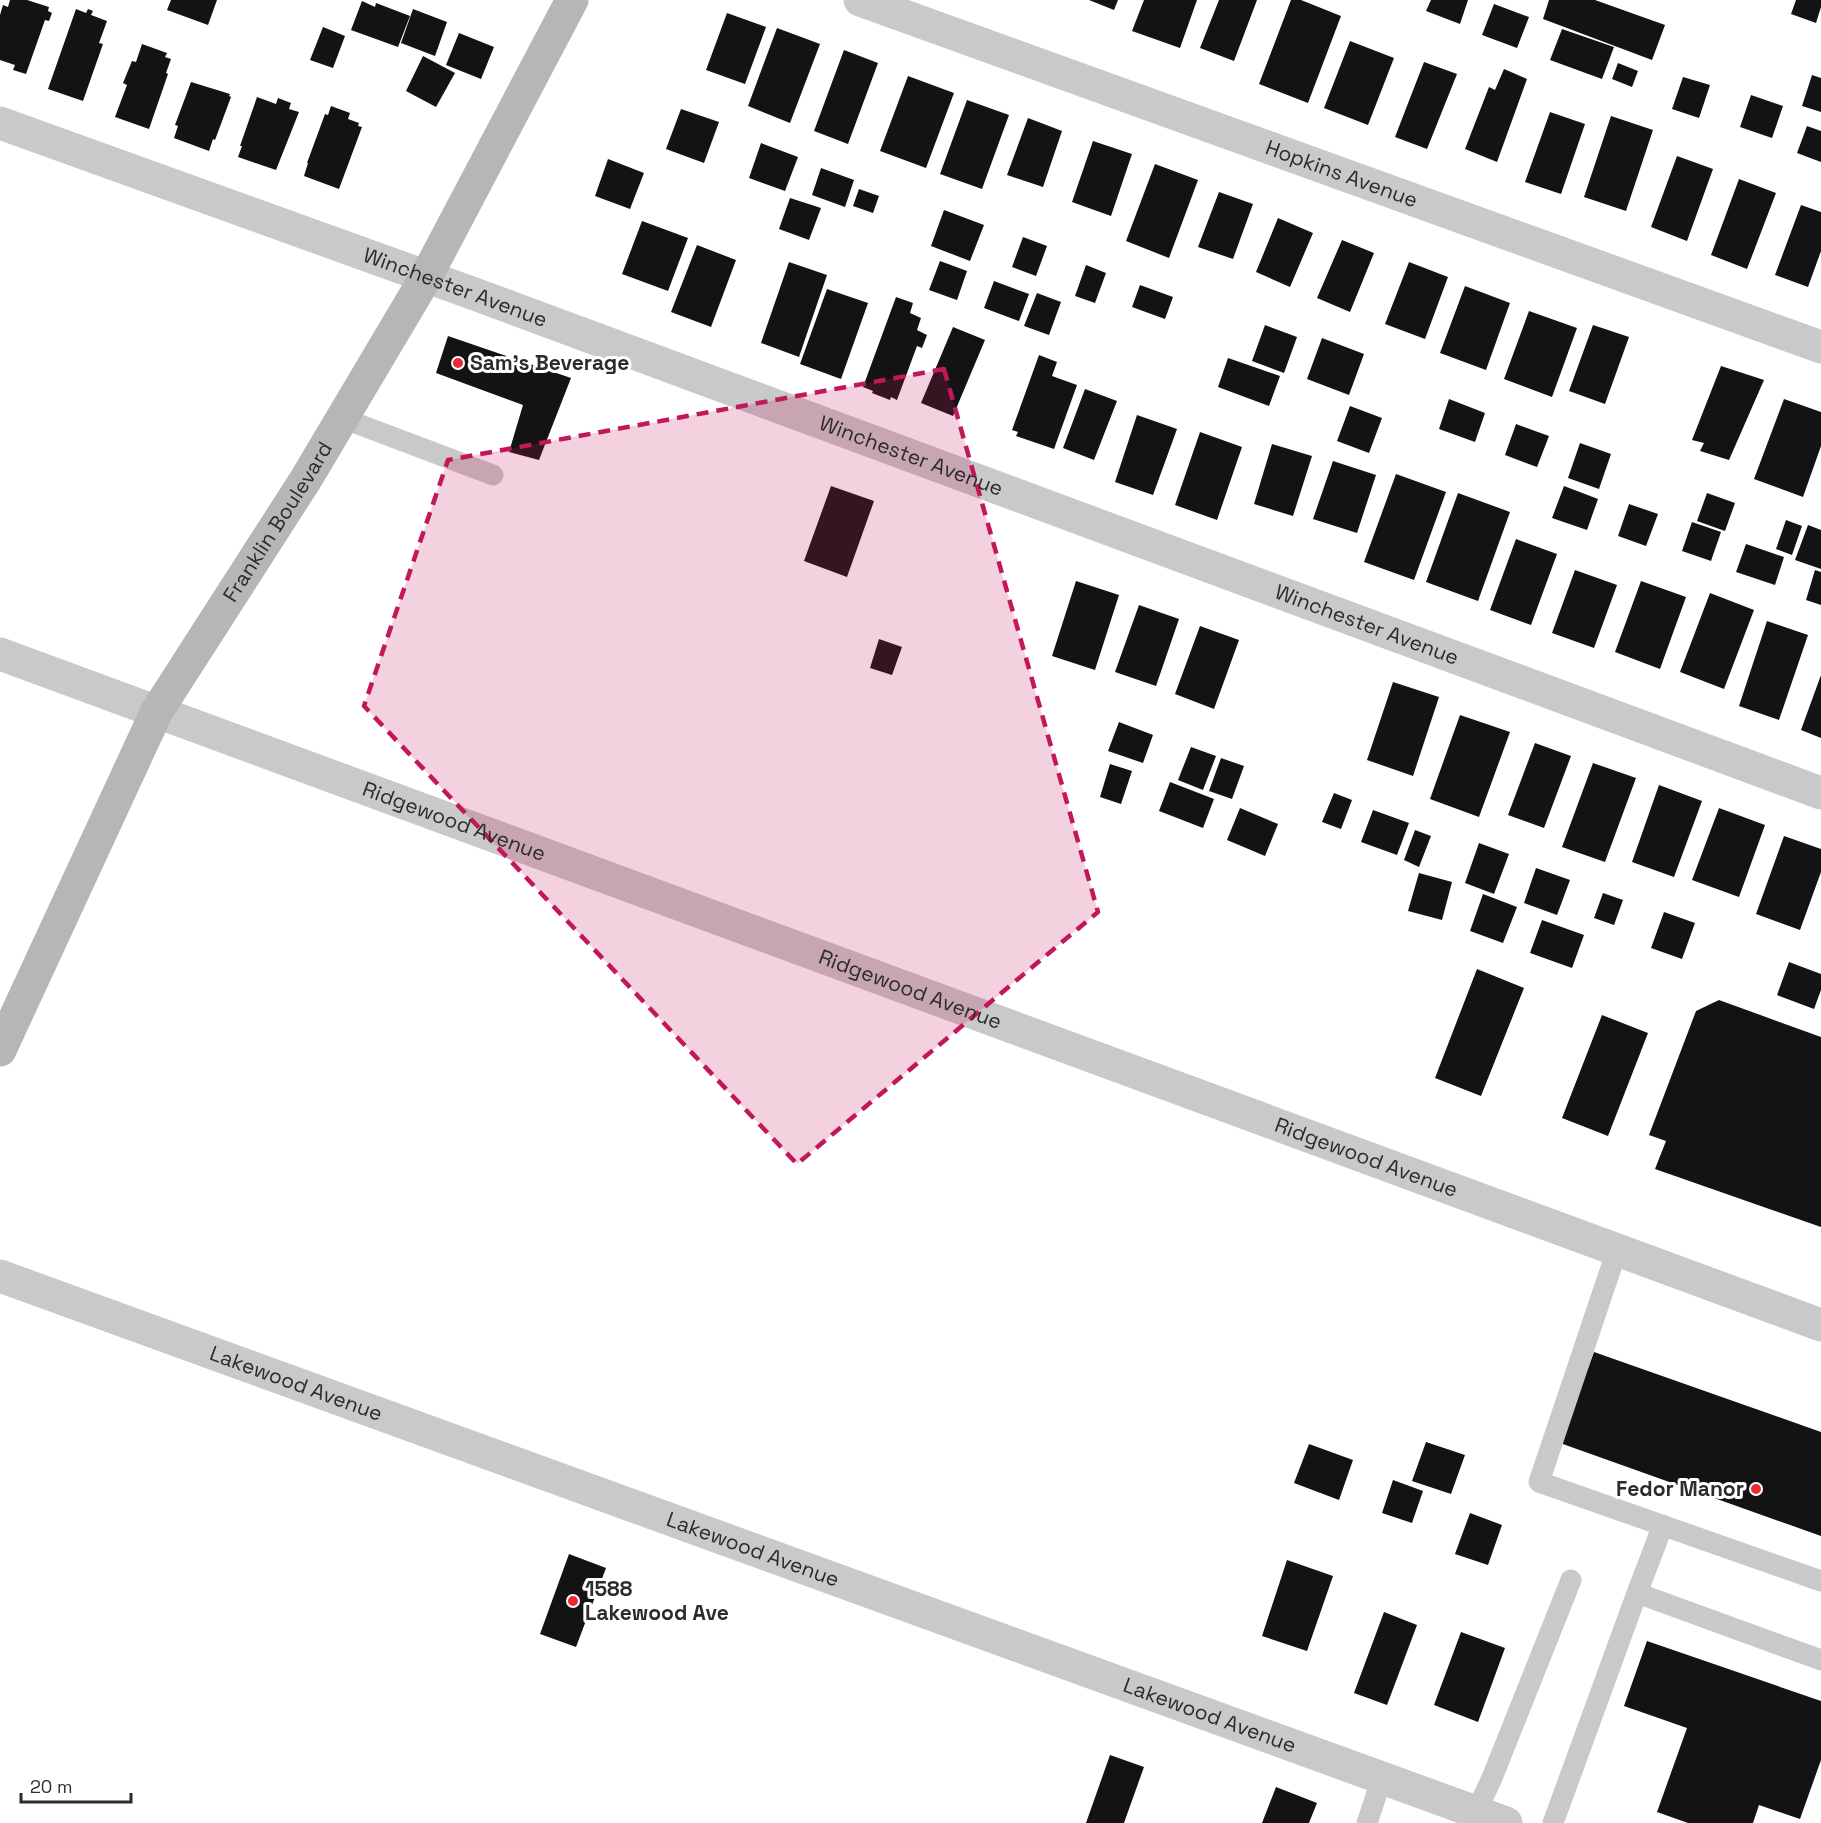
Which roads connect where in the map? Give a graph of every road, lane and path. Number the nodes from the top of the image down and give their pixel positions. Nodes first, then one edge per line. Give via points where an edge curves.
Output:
1 (572, 0) edge
2 (860, 0) edge
3 (0, 123) edge
4 (426, 277) junction
5 (1821, 347) edge
6 (342, 418) junction
7 (493, 475) dead end
8 (0, 654) edge
9 (157, 711) junction
10 (1821, 793) edge
11 (0, 1050) edge
12 (1617, 1250) junction
13 (0, 1276) edge
14 (1821, 1325) edge
15 (1663, 1525) junction
16 (1571, 1580) dead end
17 (1821, 1581) edge
18 (1637, 1593) junction
19 (1821, 1660) edge
20 (1382, 1778) junction
21 (1491, 1818) edge
22 (1367, 1823) edge
23 (1553, 1823) edge

1 - 4 street, Franklin Boulevard
2 - 5 street, Hopkins Avenue
3 - 4 street, Winchester Avenue
4 - 6 street, Franklin Boulevard
4 - 10 street, Winchester Avenue
6 - 7 lane
6 - 9 street, Franklin Boulevard
8 - 9 street, Ridgewood Avenue
9 - 11 street, Franklin Boulevard
9 - 12 street, Ridgewood Avenue
12 - 14 street, Ridgewood Avenue
12 - 15 lane via 1539,1482
13 - 20 street, Lakewood Avenue
15 - 17 lane
15 - 18 lane
16 - 21 lane via 1492,1778
18 - 19 lane
18 - 23 lane
20 - 21 street, Lakewood Avenue
20 - 22 lane

